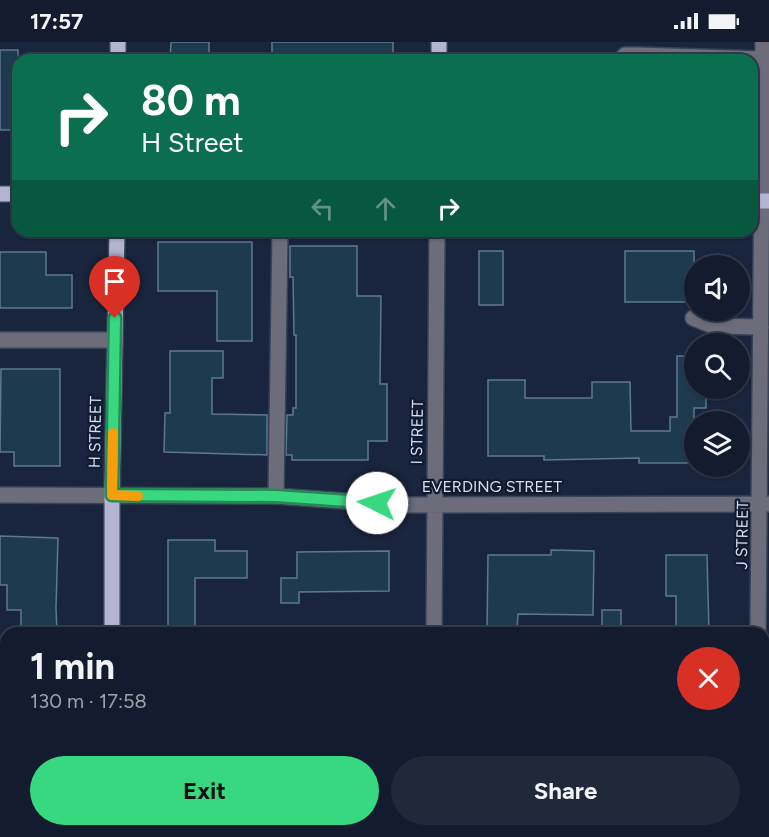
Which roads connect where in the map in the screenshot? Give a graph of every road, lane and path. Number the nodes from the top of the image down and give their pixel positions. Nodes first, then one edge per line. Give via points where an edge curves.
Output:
1 (764, 42) edge
2 (694, 49) edge
3 (636, 54) edge
4 (728, 54) edge
5 (758, 58) edge
6 (763, 59) junction
7 (761, 201) edge
8 (117, 237) edge
9 (280, 237) edge
10 (438, 237) edge
11 (700, 321) edge
12 (761, 327) junction
13 (0, 339) edge
14 (115, 339) junction
15 (0, 495) edge
16 (112, 495) junction
17 (276, 496) junction
18 (435, 504) junction
19 (765, 505) edge
20 (112, 627) edge
21 (434, 627) edge
22 (758, 627) edge

1 - 6 street, J STREET
2 - 3 street
2 - 4 street
5 - 6 street
6 - 7 street, J STREET
7 - 12 street, J STREET
8 - 14 main road, H STREET
9 - 17 street
10 - 18 street, I STREET
11 - 12 street via 713,326
12 - 19 street, J STREET
13 - 14 street
14 - 16 main road, H STREET
15 - 16 street, EVERDING STREET
16 - 17 street, EVERDING STREET
16 - 20 main road, H STREET
17 - 18 street, EVERDING STREET
18 - 19 street, EVERDING STREET
18 - 21 street, I STREET
19 - 22 street, J STREET

